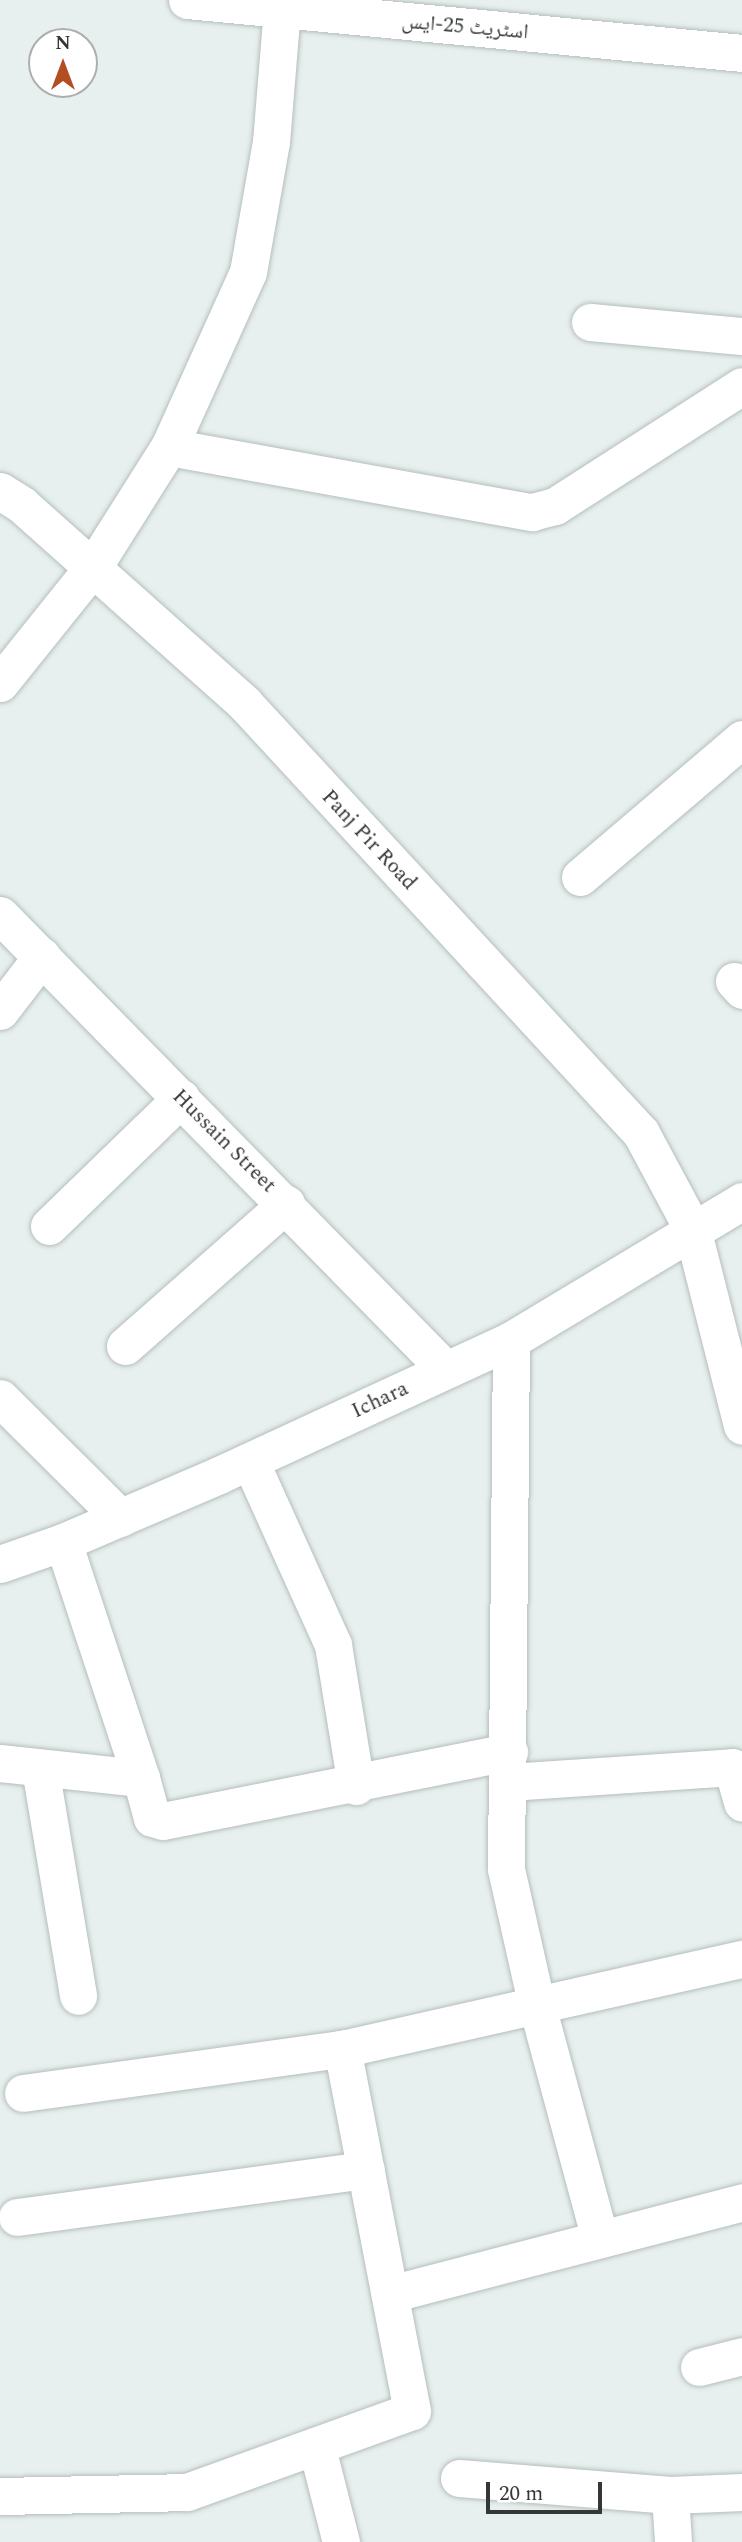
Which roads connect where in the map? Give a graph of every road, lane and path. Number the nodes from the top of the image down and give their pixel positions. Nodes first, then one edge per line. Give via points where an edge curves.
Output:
1 (187, 0) edge
2 (282, 9) junction
3 (742, 53) edge
4 (590, 322) dead end
5 (742, 336) edge
6 (742, 386) edge
7 (169, 447) junction
8 (0, 491) edge
9 (93, 566) junction
10 (0, 683) edge
11 (742, 739) edge
12 (580, 877) dead end
13 (0, 915) edge
14 (42, 956) junction
15 (0, 1011) edge
16 (181, 1098) junction
17 (286, 1204) junction
18 (737, 1206) edge
19 (49, 1226) dead end
20 (692, 1228) junction
21 (511, 1340) junction
22 (125, 1346) dead end
23 (445, 1369) junction
24 (0, 1398) edge
25 (742, 1426) edge
26 (250, 1461) junction
27 (121, 1518) junction
28 (63, 1542) junction
29 (0, 1564) edge
30 (0, 1763) edge
31 (509, 1767) junction
32 (40, 1768) junction
33 (141, 1778) junction
34 (356, 1786) junction
35 (742, 1803) edge
36 (742, 1958) edge
37 (78, 1996) dead end
38 (536, 2002) junction
39 (342, 2049) junction
40 (23, 2093) dead end
41 (366, 2170) junction
42 (742, 2202) edge
43 (17, 2217) dead end
44 (600, 2239) junction
45 (390, 2294) junction
46 (742, 2356) edge
47 (699, 2367) dead end
48 (317, 2448) junction
49 (459, 2478) dead end
50 (742, 2493) edge
51 (0, 2496) edge
52 (670, 2496) junction
53 (341, 2542) edge
54 (673, 2542) edge

1 - 2 street, اسٹریٹ 25-ایس
2 - 3 street, اسٹریٹ 25-ایس
2 - 7 street via 271,142 248,272
4 - 5 street
6 - 7 street via 555,506 532,512
7 - 9 street
8 - 9 street, Panj Pir Road
9 - 10 street
9 - 20 street, Panj Pir Road via 244,704 641,1133
11 - 12 street
13 - 14 street, Hussain Street
14 - 15 street
14 - 16 street, Hussain Street
16 - 17 street, Hussain Street
16 - 19 street
17 - 22 street
17 - 23 street, Hussain Street
18 - 20 street, Ichara
20 - 21 street, Ichara
20 - 25 street, Panj Pir Road
21 - 23 street, Ichara
21 - 31 street
23 - 26 street, Ichara
24 - 27 street
26 - 27 street, Ichara
26 - 34 street via 332,1645
27 - 28 street, Ichara
28 - 29 street, Ichara
28 - 33 street
30 - 32 street
31 - 34 street
31 - 35 street via 732,1766
31 - 38 street via 506,1869
32 - 33 street
32 - 37 street
33 - 34 street via 152,1818 163,1821
36 - 38 street
38 - 39 street
38 - 44 street
39 - 40 street
39 - 41 street
41 - 43 street
41 - 45 street
42 - 44 street
44 - 45 street
45 - 48 street via 412,2411
46 - 47 street
48 - 51 street via 187,2492
48 - 53 street
49 - 52 street
50 - 52 street
52 - 54 street

